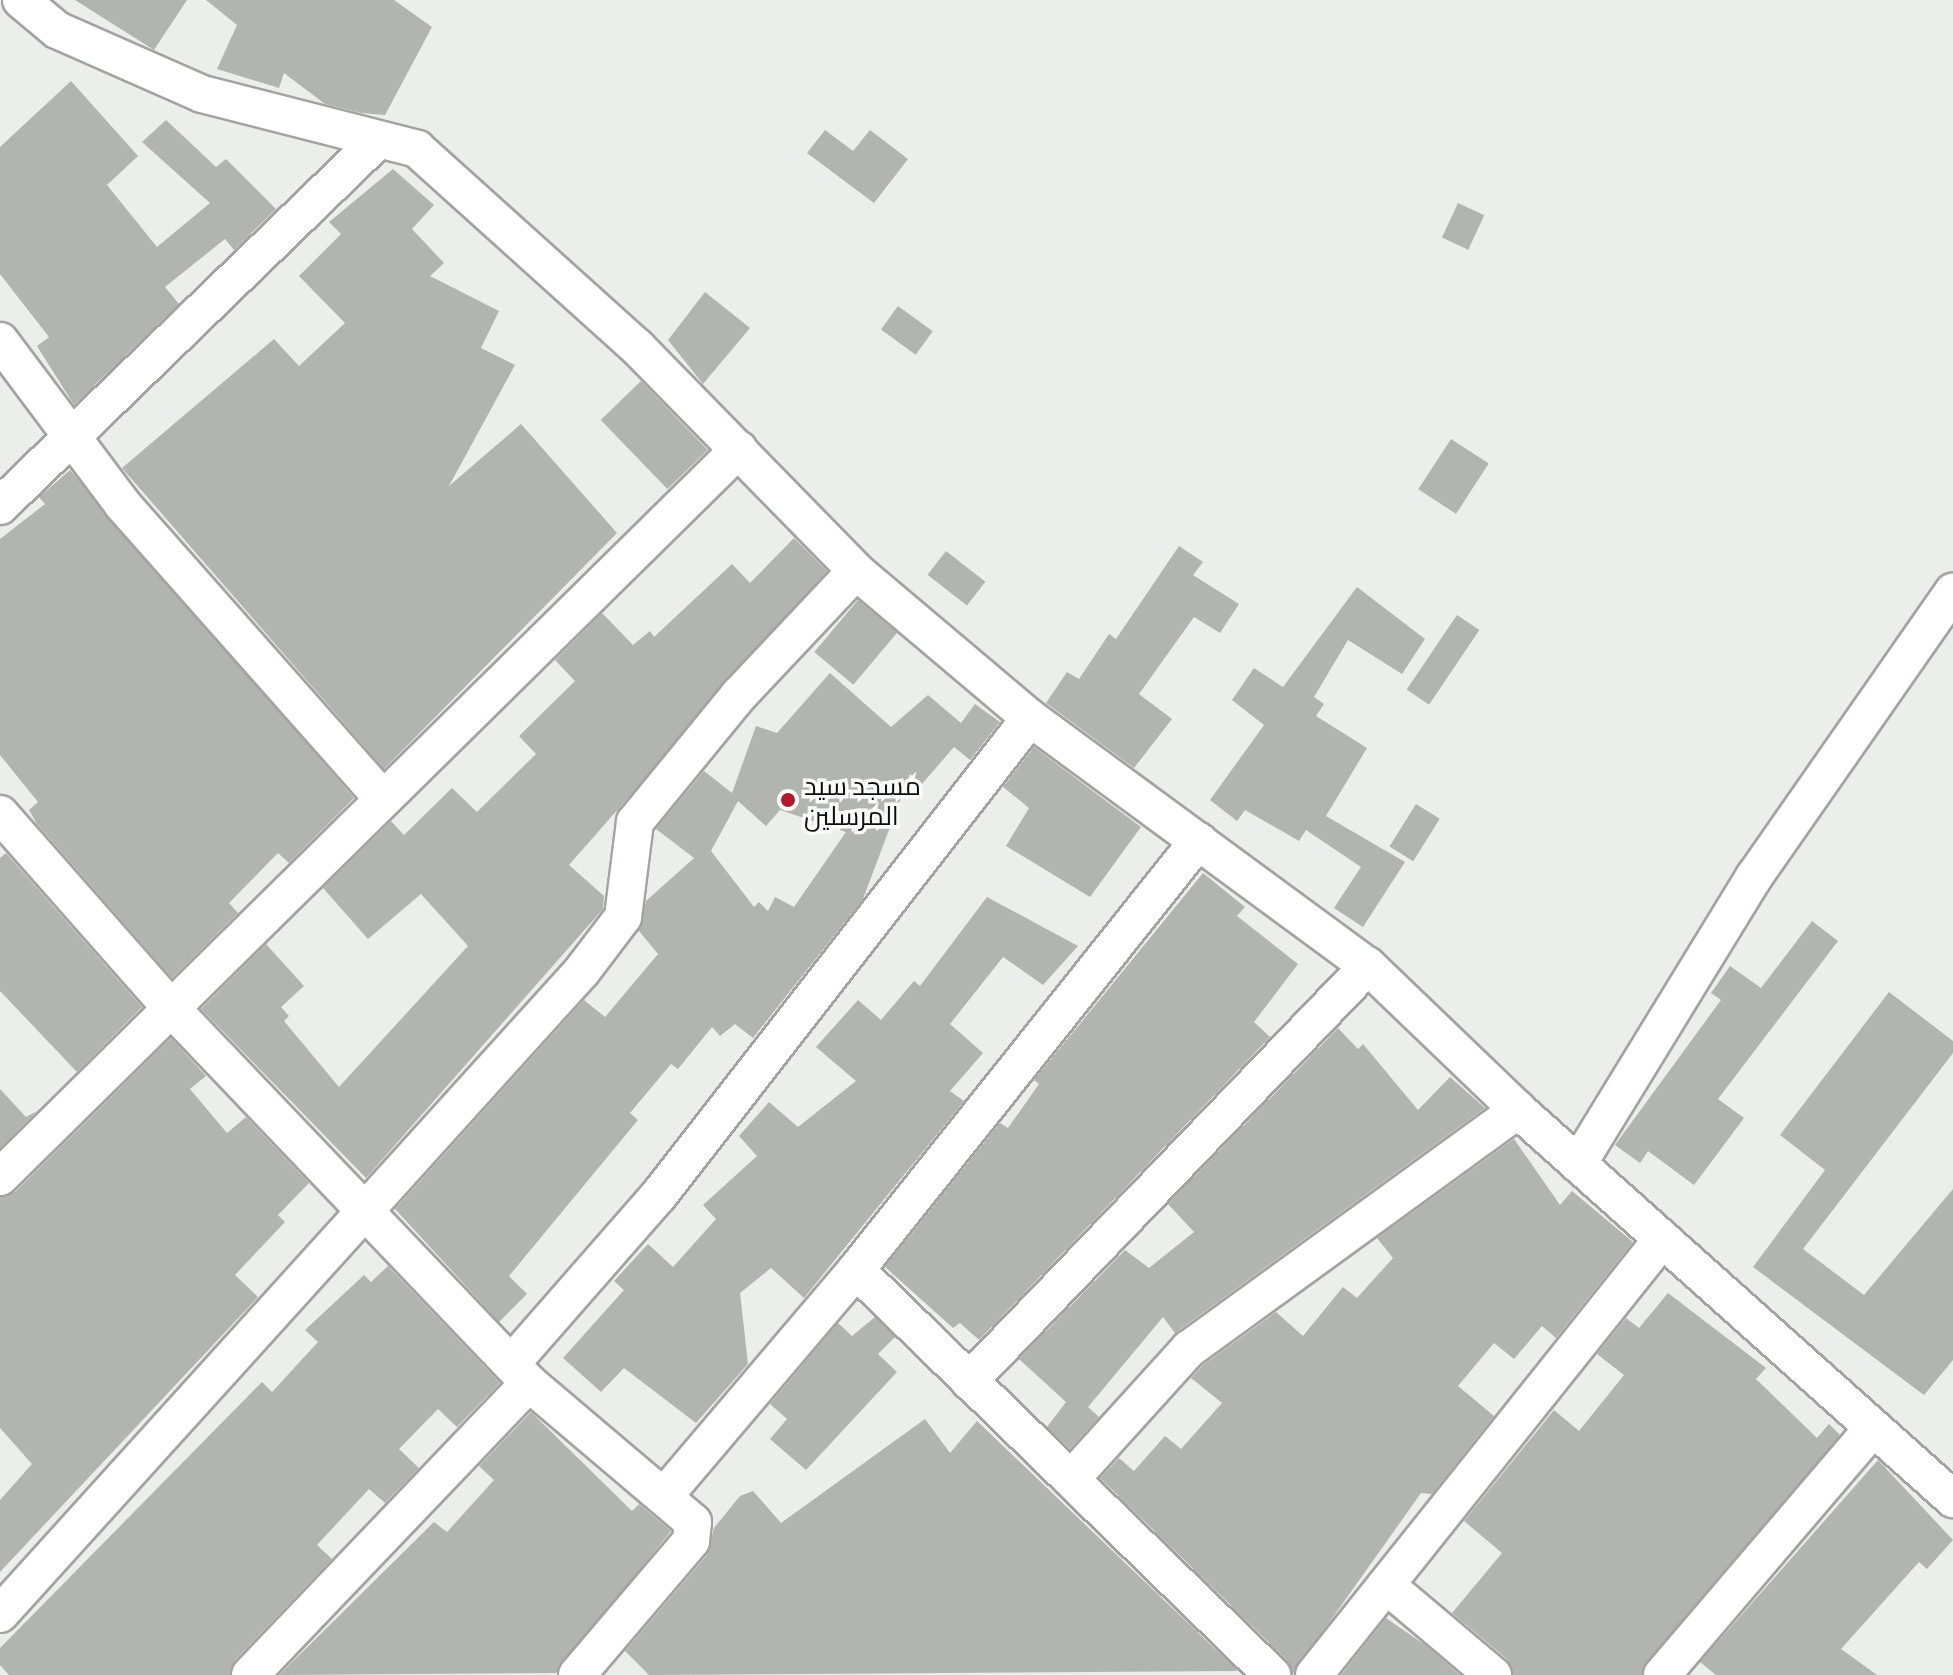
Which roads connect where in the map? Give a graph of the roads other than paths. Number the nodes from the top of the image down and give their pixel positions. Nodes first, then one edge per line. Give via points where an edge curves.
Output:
1 (21, 0) edge
2 (376, 142) junction
3 (0, 341) edge
4 (75, 434) junction
5 (739, 449) junction
6 (0, 506) edge
7 (856, 571) junction
8 (1953, 592) edge
9 (1030, 718) junction
10 (382, 798) junction
11 (0, 814) edge
12 (1198, 841) junction
13 (1368, 966) junction
14 (172, 1009) junction
15 (1518, 1110) junction
16 (1578, 1164) junction
17 (0, 1177) edge
18 (363, 1210) junction
19 (1662, 1239) junction
20 (856, 1270) junction
21 (520, 1374) junction
22 (969, 1381) junction
23 (1873, 1428) junction
24 (1071, 1479) junction
25 (666, 1494) junction
26 (1953, 1499) edge
27 (1386, 1585) junction
28 (0, 1614) edge
29 (250, 1675) edge
30 (577, 1675) edge
31 (1272, 1675) edge
32 (1314, 1675) edge
33 (1493, 1675) edge
34 (1662, 1675) edge

1 - 2 street via 57,30 126,65 202,94 337,123
2 - 4 street
2 - 5 street via 417,149
3 - 4 street
4 - 6 street
4 - 10 street via 123,505
5 - 7 street
5 - 10 street
7 - 9 street
7 - 18 street via 739,695 635,822 623,917 582,971
8 - 16 street via 1754,877
9 - 12 street
9 - 21 street
10 - 14 street
11 - 14 street
12 - 13 street
12 - 20 street
13 - 15 street
13 - 22 street
14 - 17 street
14 - 18 street
15 - 16 street
15 - 24 street via 1189,1349
16 - 19 street
18 - 21 street
18 - 28 street
19 - 23 street
19 - 27 street
20 - 22 street
20 - 25 street
21 - 25 street
21 - 29 street
22 - 24 street
23 - 26 street
23 - 34 street
24 - 31 street
25 - 30 street via 693,1522 691,1541
27 - 32 street
27 - 33 street

